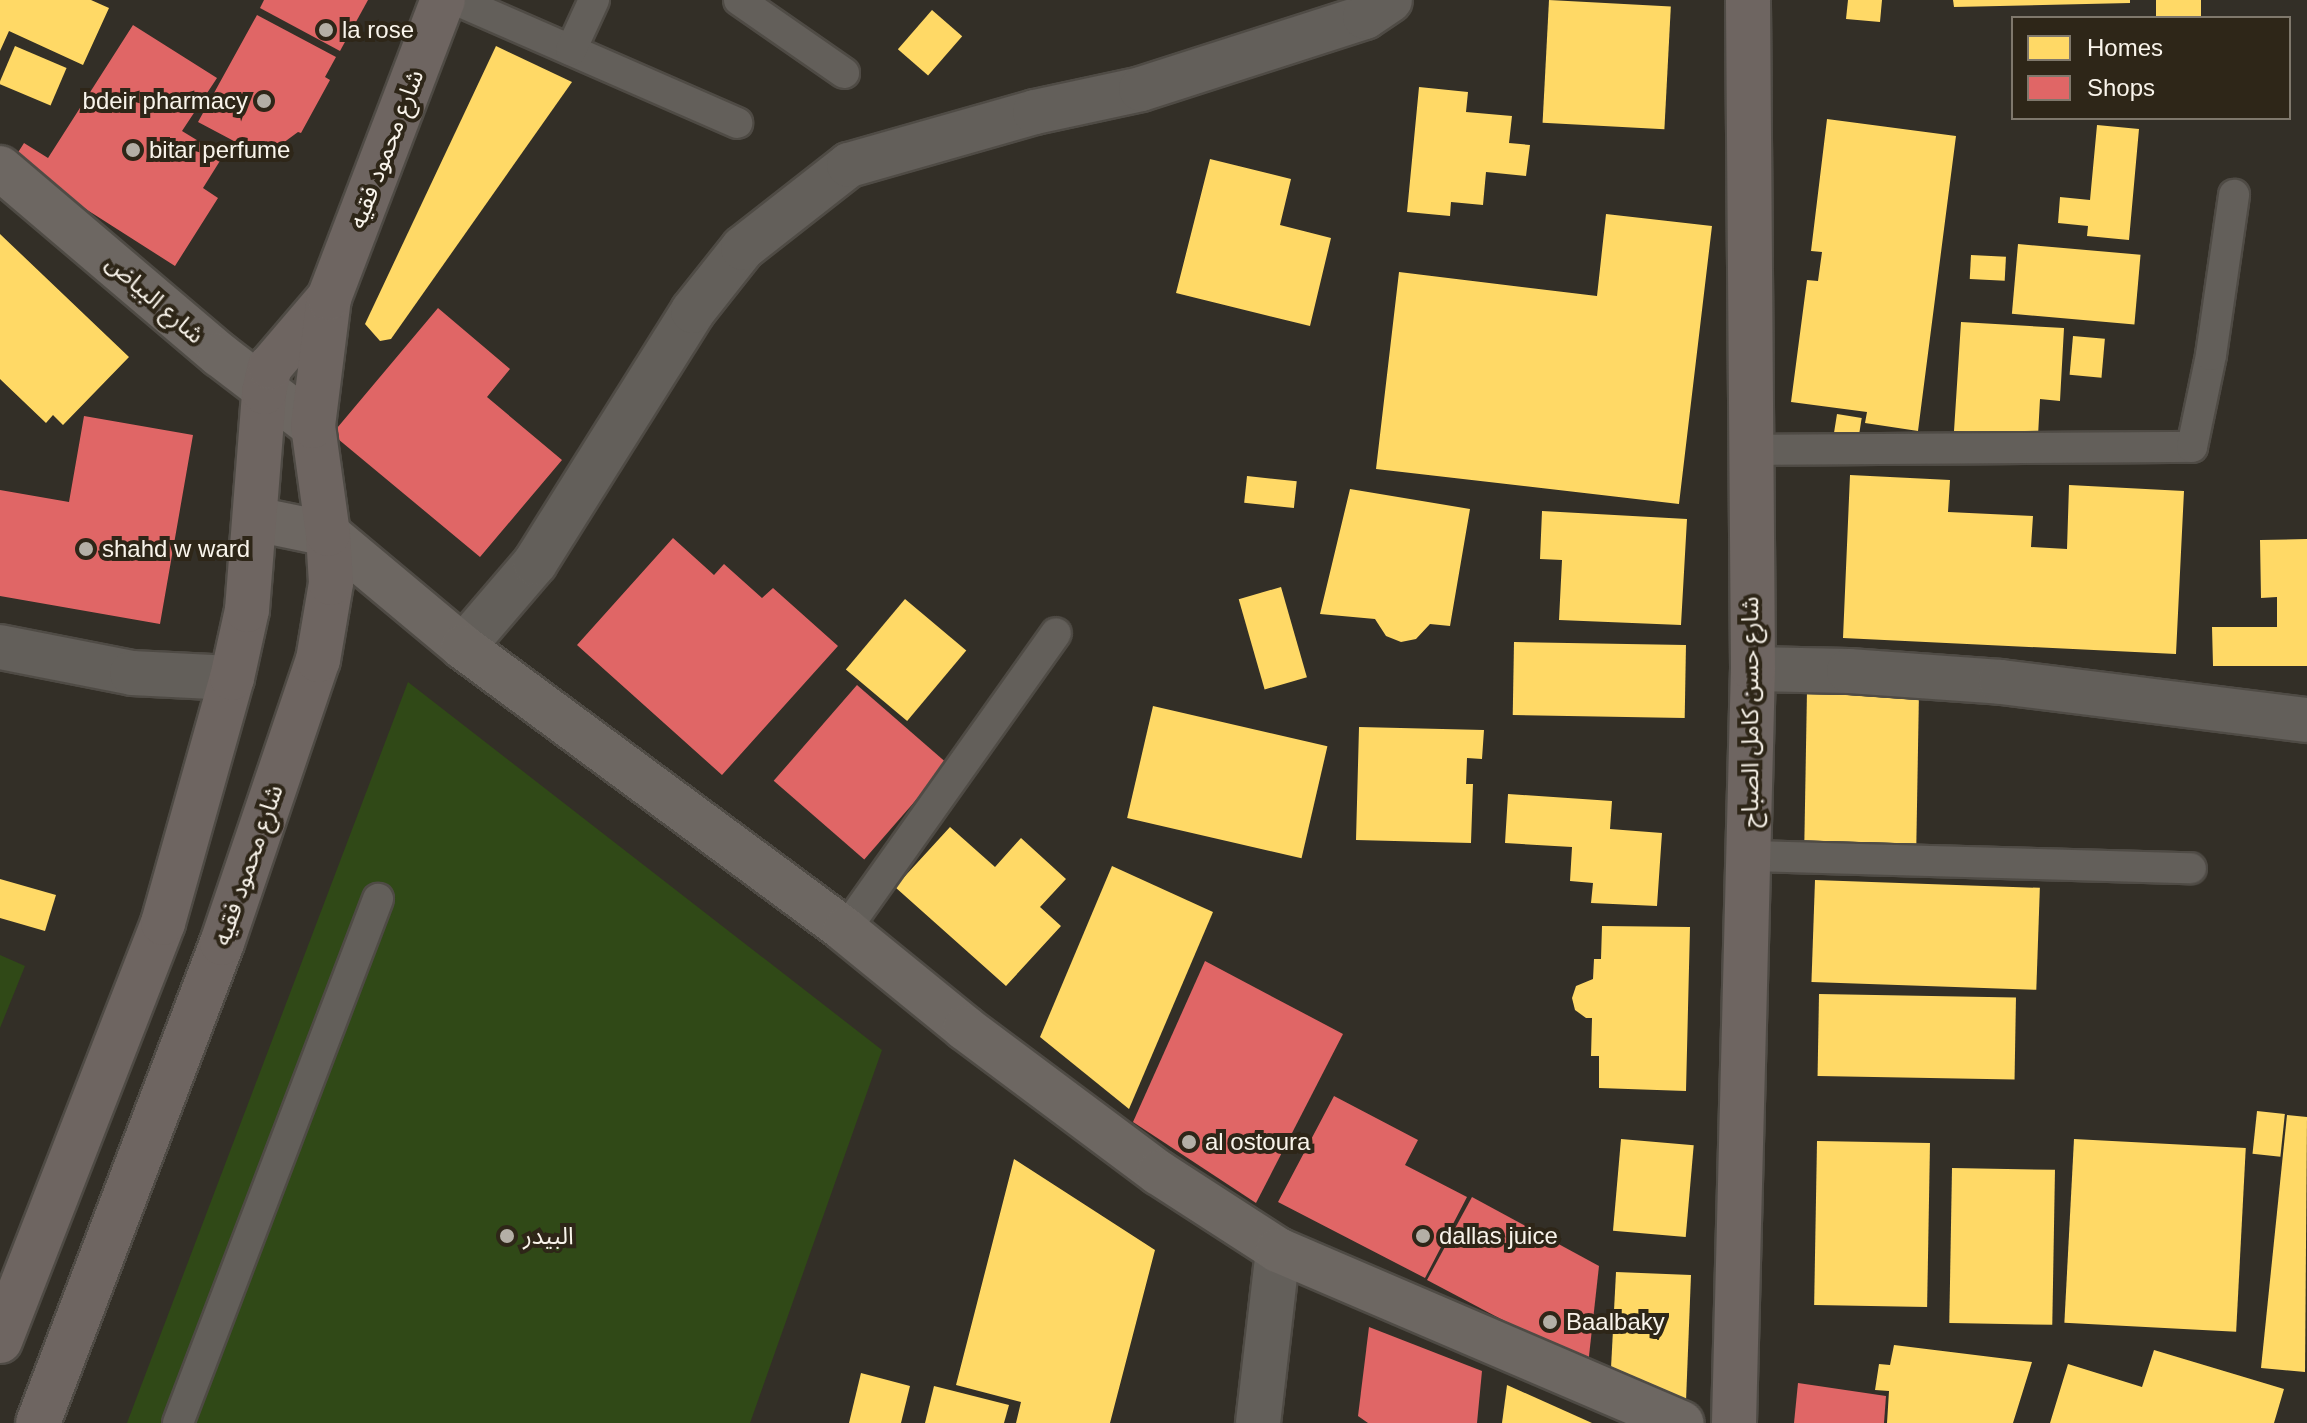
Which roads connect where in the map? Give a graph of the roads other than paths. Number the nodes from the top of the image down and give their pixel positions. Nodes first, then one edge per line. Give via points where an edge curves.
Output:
1 (443, 0) edge
2 (456, 0) edge
3 (594, 0) edge
4 (739, 0) edge
5 (1390, 0) edge
6 (1748, 0) edge
7 (571, 50) junction
8 (844, 73) dead end
9 (737, 123) dead end
10 (0, 168) edge
11 (2234, 195) dead end
12 (329, 298) junction
13 (264, 392) junction
14 (313, 426) junction
15 (1749, 450) junction
16 (255, 519) junction
17 (328, 534) junction
18 (1056, 633) dead end
19 (0, 647) edge
20 (463, 647) junction
21 (1753, 669) junction
22 (232, 678) junction
23 (2307, 720) edge
24 (1749, 856) junction
25 (2191, 868) dead end
26 (378, 899) dead end
27 (845, 930) junction
28 (1278, 1250) junction
29 (0, 1341) edge
30 (41, 1416) edge
31 (178, 1423) edge
32 (1258, 1423) edge
33 (1682, 1423) edge
34 (1734, 1423) edge

1 - 12 main road, شارع محمود فقيه
2 - 7 lane
3 - 7 lane
4 - 8 lane
5 - 20 street via 1365,17 1141,89 1035,112 849,165 743,248 693,311 535,563
6 - 15 main road, شارع حسن كامل الصباح
7 - 9 lane
10 - 13 main road, شارع البياض
11 - 15 lane via 2192,447
12 - 13 main road, شارع محمود فقيه via 270,367
12 - 14 main road, شارع محمود فقيه
13 - 14 main road, شارع البياض
13 - 16 main road, شارع محمود فقيه
14 - 17 main road, شارع محمود فقيه
15 - 21 main road, شارع حسن كامل الصباح
16 - 17 main road
16 - 22 main road, شارع محمود فقيه via 247,610
17 - 20 main road
17 - 30 main road, شارع محمود فقيه via 331,583 318,660 222,943
18 - 27 lane
19 - 22 street via 132,673
20 - 27 main road
21 - 23 street via 2001,682
21 - 24 main road, شارع حسن كامل الصباح
22 - 29 main road, شارع محمود فقيه via 163,923
24 - 25 lane
24 - 34 main road, شارع حسن كامل الصباح
26 - 31 lane
27 - 28 main road via 965,1028 1159,1173
28 - 32 street
28 - 33 main road

